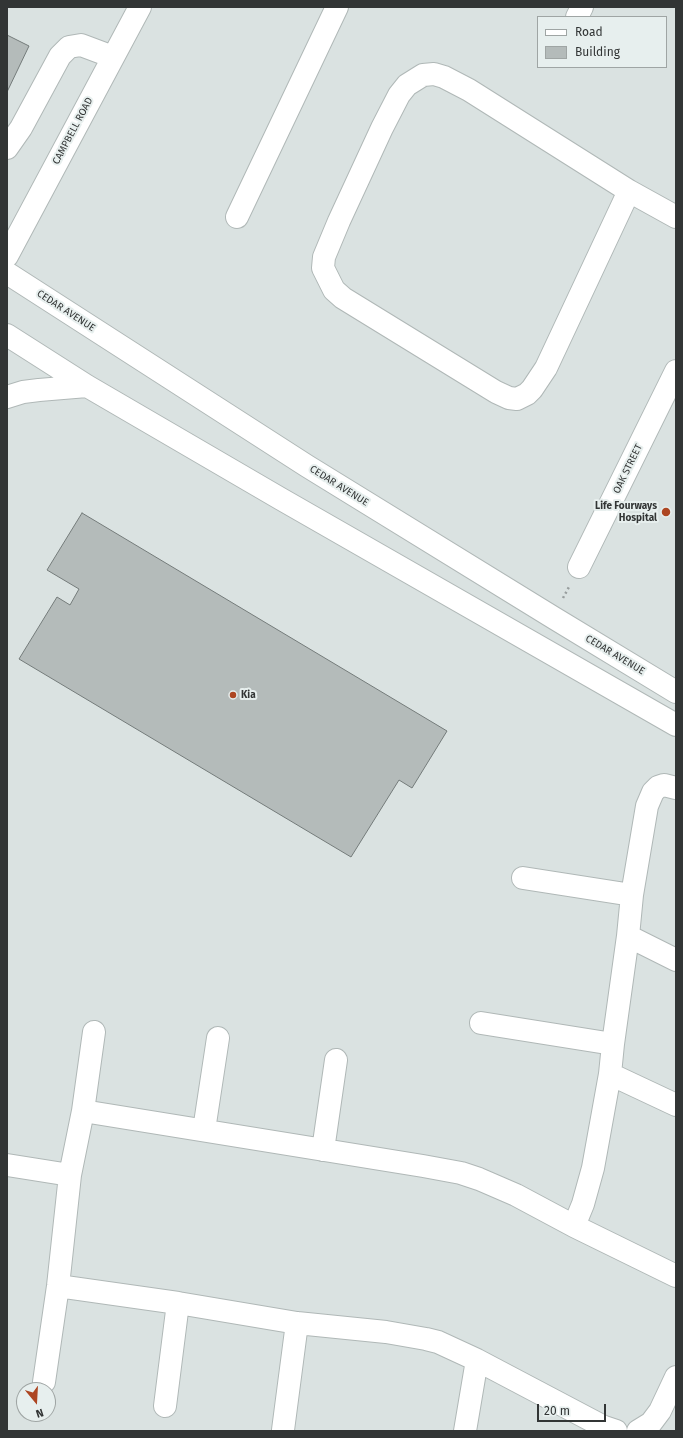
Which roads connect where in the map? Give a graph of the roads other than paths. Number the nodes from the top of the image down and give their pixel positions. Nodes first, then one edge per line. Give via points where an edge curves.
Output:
1 (140, 7) edge
2 (337, 7) edge
3 (582, 7) edge
4 (578, 16) edge
5 (113, 57) junction
6 (7, 148) edge
7 (629, 191) junction
8 (237, 217) dead end
9 (676, 217) edge
10 (7, 256) edge
11 (7, 273) edge
12 (7, 335) edge
13 (676, 370) edge
14 (87, 386) junction
15 (7, 397) edge
16 (579, 567) road end
17 (676, 692) edge
18 (676, 725) edge
19 (676, 788) edge
20 (523, 878) dead end
21 (632, 895) junction
22 (628, 936) junction
23 (676, 960) edge
24 (481, 1023) dead end
25 (94, 1032) dead end
26 (218, 1038) dead end
27 (613, 1044) junction
28 (336, 1060) dead end
29 (610, 1074) junction
30 (676, 1105) edge
31 (83, 1111) junction
32 (204, 1130) junction
33 (324, 1150) junction
34 (7, 1166) edge
35 (70, 1175) junction
36 (574, 1226) junction
37 (676, 1276) edge
38 (58, 1286) junction
39 (178, 1303) junction
40 (297, 1323) junction
41 (477, 1360) junction
42 (676, 1377) edge
43 (44, 1382) dead end
44 (165, 1406) dead end
45 (283, 1430) dead end
46 (465, 1431) edge
47 (616, 1431) edge
48 (638, 1431) edge

1 - 5 street, CAMPBELL ROAD
2 - 8 street
3 - 4 street
5 - 6 street via 81,45 70,47 60,56 21,128
5 - 10 street, CAMPBELL ROAD
7 - 7 street via 469,90 444,77 434,74 423,75 407,85 395,101 339,221 324,257 323,268 334,290 343,298 496,392 517,399 532,389 546,368
7 - 9 street
11 - 17 street, CEDAR AVENUE via 307,466
12 - 14 street
13 - 16 street, OAK STREET
14 - 15 street via 23,392
14 - 18 street
19 - 21 street via 664,785 658,787 650,798
20 - 21 street
21 - 22 street
22 - 23 street
22 - 27 street
24 - 27 street
25 - 31 street
26 - 32 street
27 - 29 street
28 - 33 street
29 - 30 street
29 - 36 street via 593,1168
31 - 32 street
31 - 35 street
32 - 33 street
33 - 36 street via 467,1175 516,1195
34 - 35 street
35 - 38 street
36 - 37 street
38 - 39 street
38 - 43 street
39 - 40 street
39 - 44 street
40 - 41 street via 386,1332 426,1339
40 - 45 street
41 - 46 street
41 - 47 street
42 - 48 street via 660,1411 651,1423

